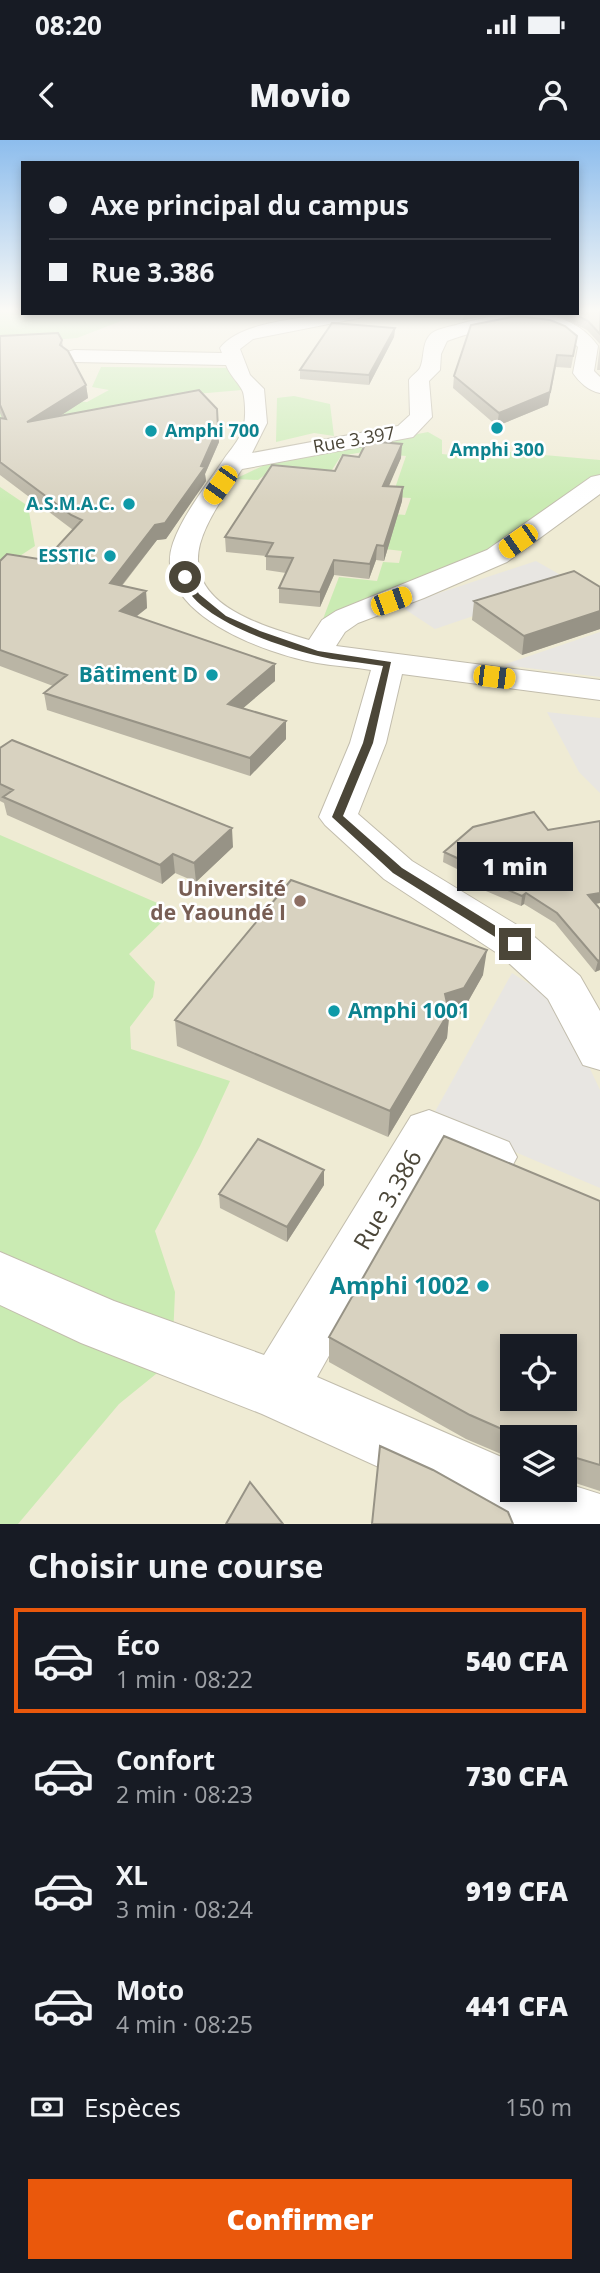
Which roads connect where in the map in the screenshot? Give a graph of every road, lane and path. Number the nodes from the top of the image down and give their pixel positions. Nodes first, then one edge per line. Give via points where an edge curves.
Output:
1 (240, 374) edge
2 (426, 374) edge
3 (584, 374) edge
4 (600, 387) edge
5 (235, 463) junction
6 (600, 482) edge
7 (316, 653) junction
8 (388, 664) junction
9 (600, 690) edge
10 (600, 1052) edge
11 (539, 1178) edge
12 (0, 1278) edge
13 (277, 1390) junction
14 (593, 1524) edge

1 - 5 street via 253,389 256,423
2 - 5 street, Rue 3.397 via 419,380 421,417 405,432
3 - 4 street, Rue 3.397
5 - 7 street via 186,545 185,577 196,596 223,618
6 - 7 street via 497,556 347,617 333,626
7 - 8 street
8 - 9 street
8 - 10 street via 368,743 338,817 398,870 525,953 564,988
11 - 13 street, Rue 3.386 via 429,1131
12 - 13 street via 101,1324
13 - 14 street via 542,1508

